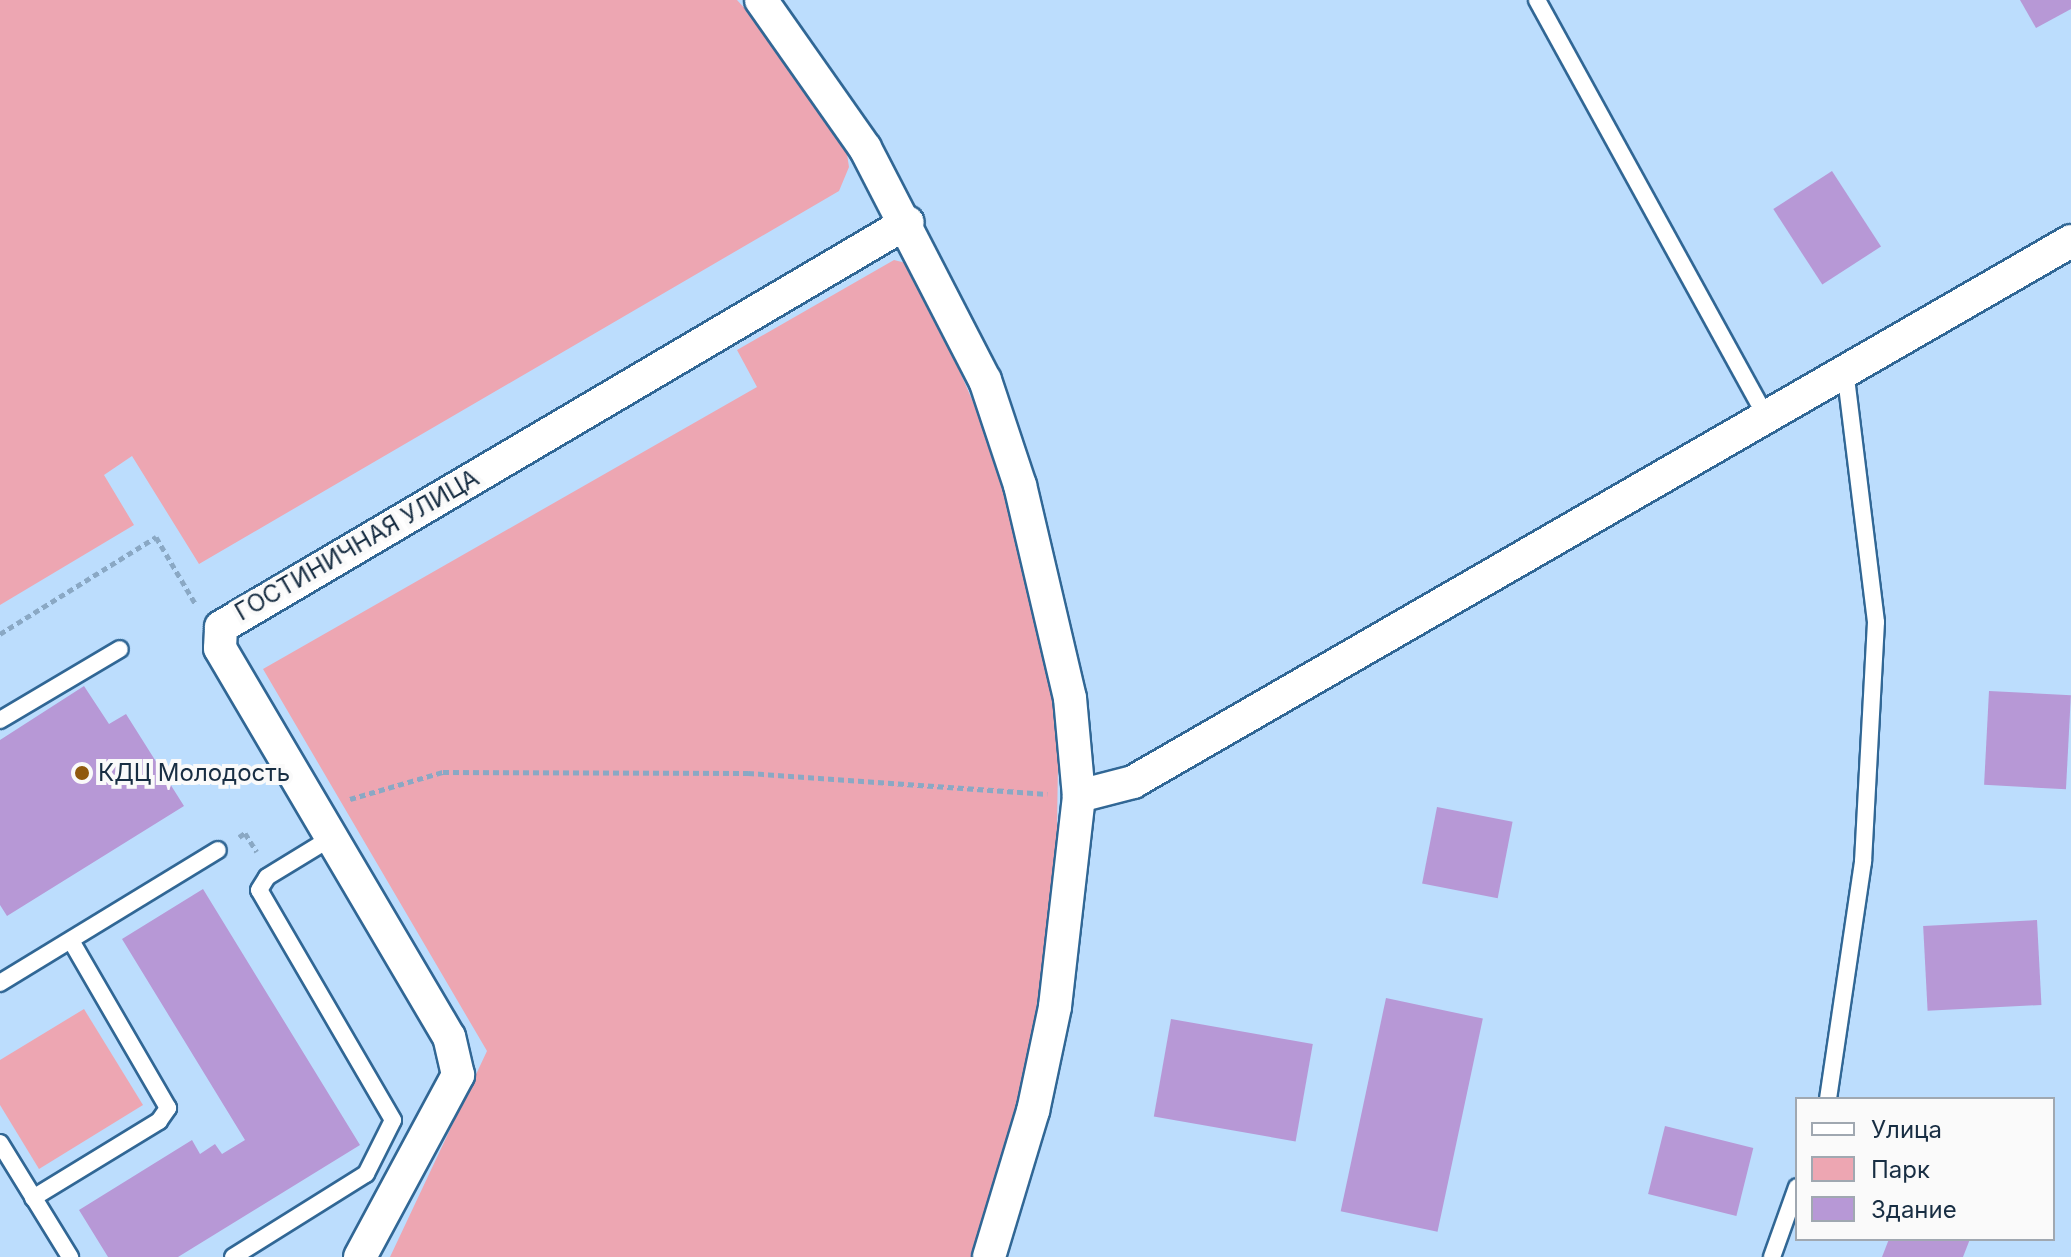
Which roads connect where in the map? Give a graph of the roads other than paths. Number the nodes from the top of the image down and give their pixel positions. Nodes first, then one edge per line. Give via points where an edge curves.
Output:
1 (761, 0) edge
2 (1537, 0) edge
3 (908, 222) junction
4 (2071, 241) edge
5 (1845, 368) junction
6 (1765, 414) junction
7 (120, 649) dead end
8 (0, 720) edge
9 (1079, 796) junction
10 (331, 838) junction
11 (218, 850) road end
12 (71, 941) junction
13 (0, 983) edge
14 (1828, 1097) edge
15 (0, 1143) edge
16 (1795, 1193) edge
17 (33, 1198) junction
18 (70, 1257) edge
19 (233, 1257) edge
20 (360, 1257) edge
21 (989, 1257) edge
22 (1772, 1257) edge

1 - 3 street via 802,49
2 - 6 lane
3 - 9 street via 985,380 1020,485 1070,698
3 - 10 street, ГОСТИНИЧНАЯ УЛИЦА via 221,627 220,648
4 - 5 street
5 - 6 street
5 - 14 lane via 1876,622 1863,862
6 - 9 street via 1133,782
7 - 8 lane
9 - 21 street via 1055,1007
10 - 19 lane via 261,883 262,899 393,1120 366,1174
10 - 20 street, ГОСТИНИЧНАЯ УЛИЦА via 449,1037 458,1075
11 - 12 lane
12 - 13 lane
12 - 17 lane via 168,1108 159,1121
15 - 17 lane
16 - 22 lane
17 - 18 lane

